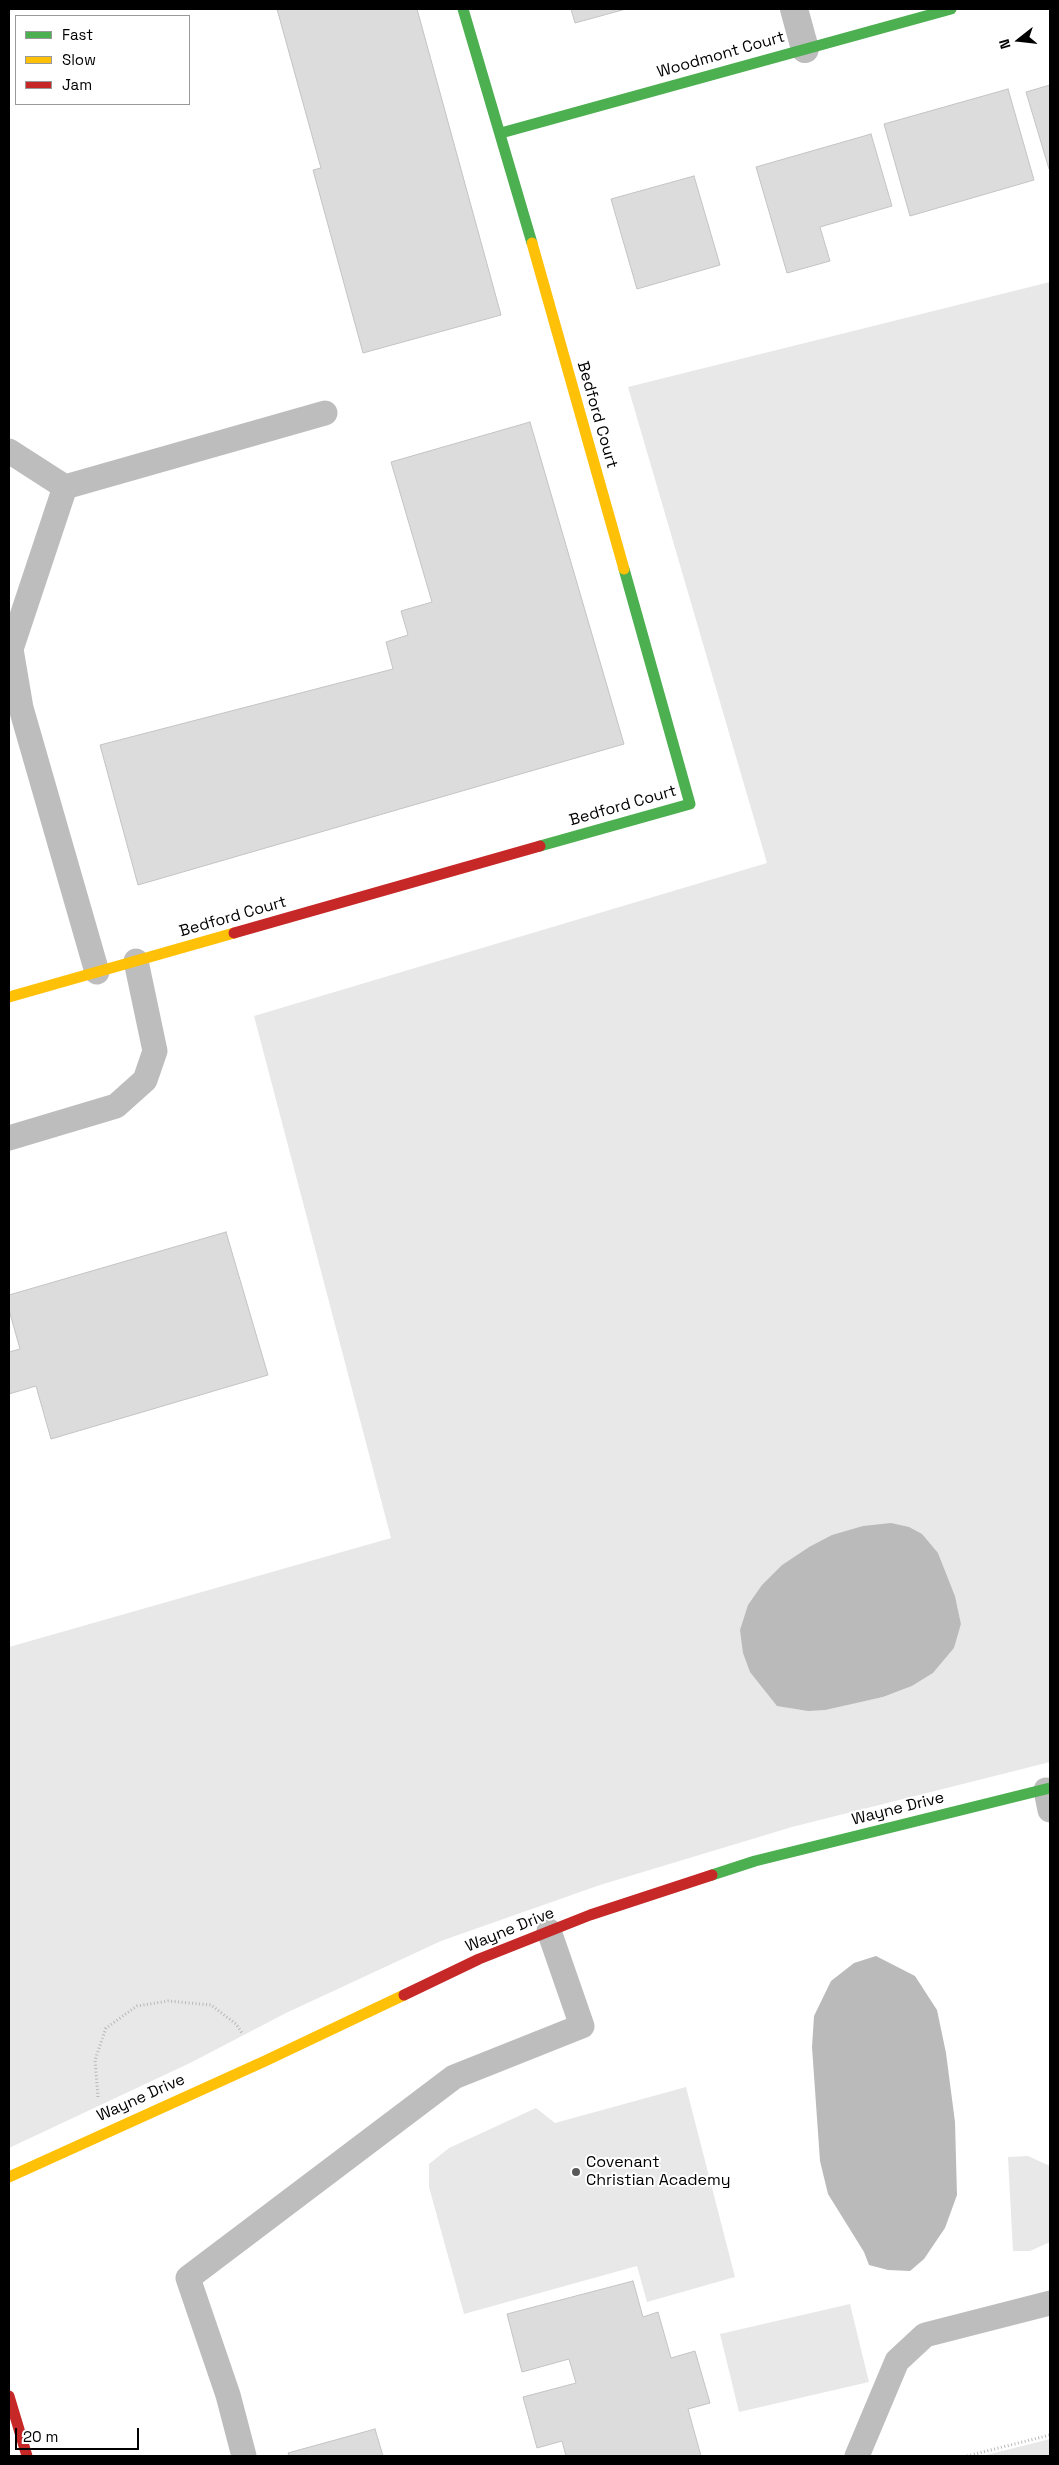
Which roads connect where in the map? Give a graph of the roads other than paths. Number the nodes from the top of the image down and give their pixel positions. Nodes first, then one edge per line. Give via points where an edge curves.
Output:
1 (463, 9) edge
2 (794, 9) edge
3 (951, 9) edge
4 (805, 49) junction
5 (500, 133) junction
6 (325, 413) dead end
7 (9, 451) edge
8 (65, 487) junction
9 (136, 961) junction
10 (97, 972) junction
11 (9, 997) edge
12 (9, 1138) edge
13 (1049, 1796) edge
14 (549, 1931) junction
15 (9, 2177) edge
16 (1050, 2303) edge
17 (9, 2396) edge
18 (27, 2456) edge
19 (244, 2456) edge
20 (857, 2456) edge

1 - 5 street
2 - 4 street
3 - 4 street, Woodmont Court
4 - 5 street, Woodmont Court
5 - 9 street, Bedford Court via 690,804
6 - 8 lane
7 - 8 lane
8 - 10 lane via 10,648 21,708
9 - 10 street, Bedford Court
9 - 12 lane via 155,1051 145,1080 116,1106
10 - 11 street, Bedford Court
13 - 14 street, Wayne Drive via 755,1861
14 - 15 street, Wayne Drive via 479,1959
14 - 19 lane via 582,2026 454,2077 188,2278 228,2395
16 - 20 lane via 925,2335 897,2361
17 - 18 street

